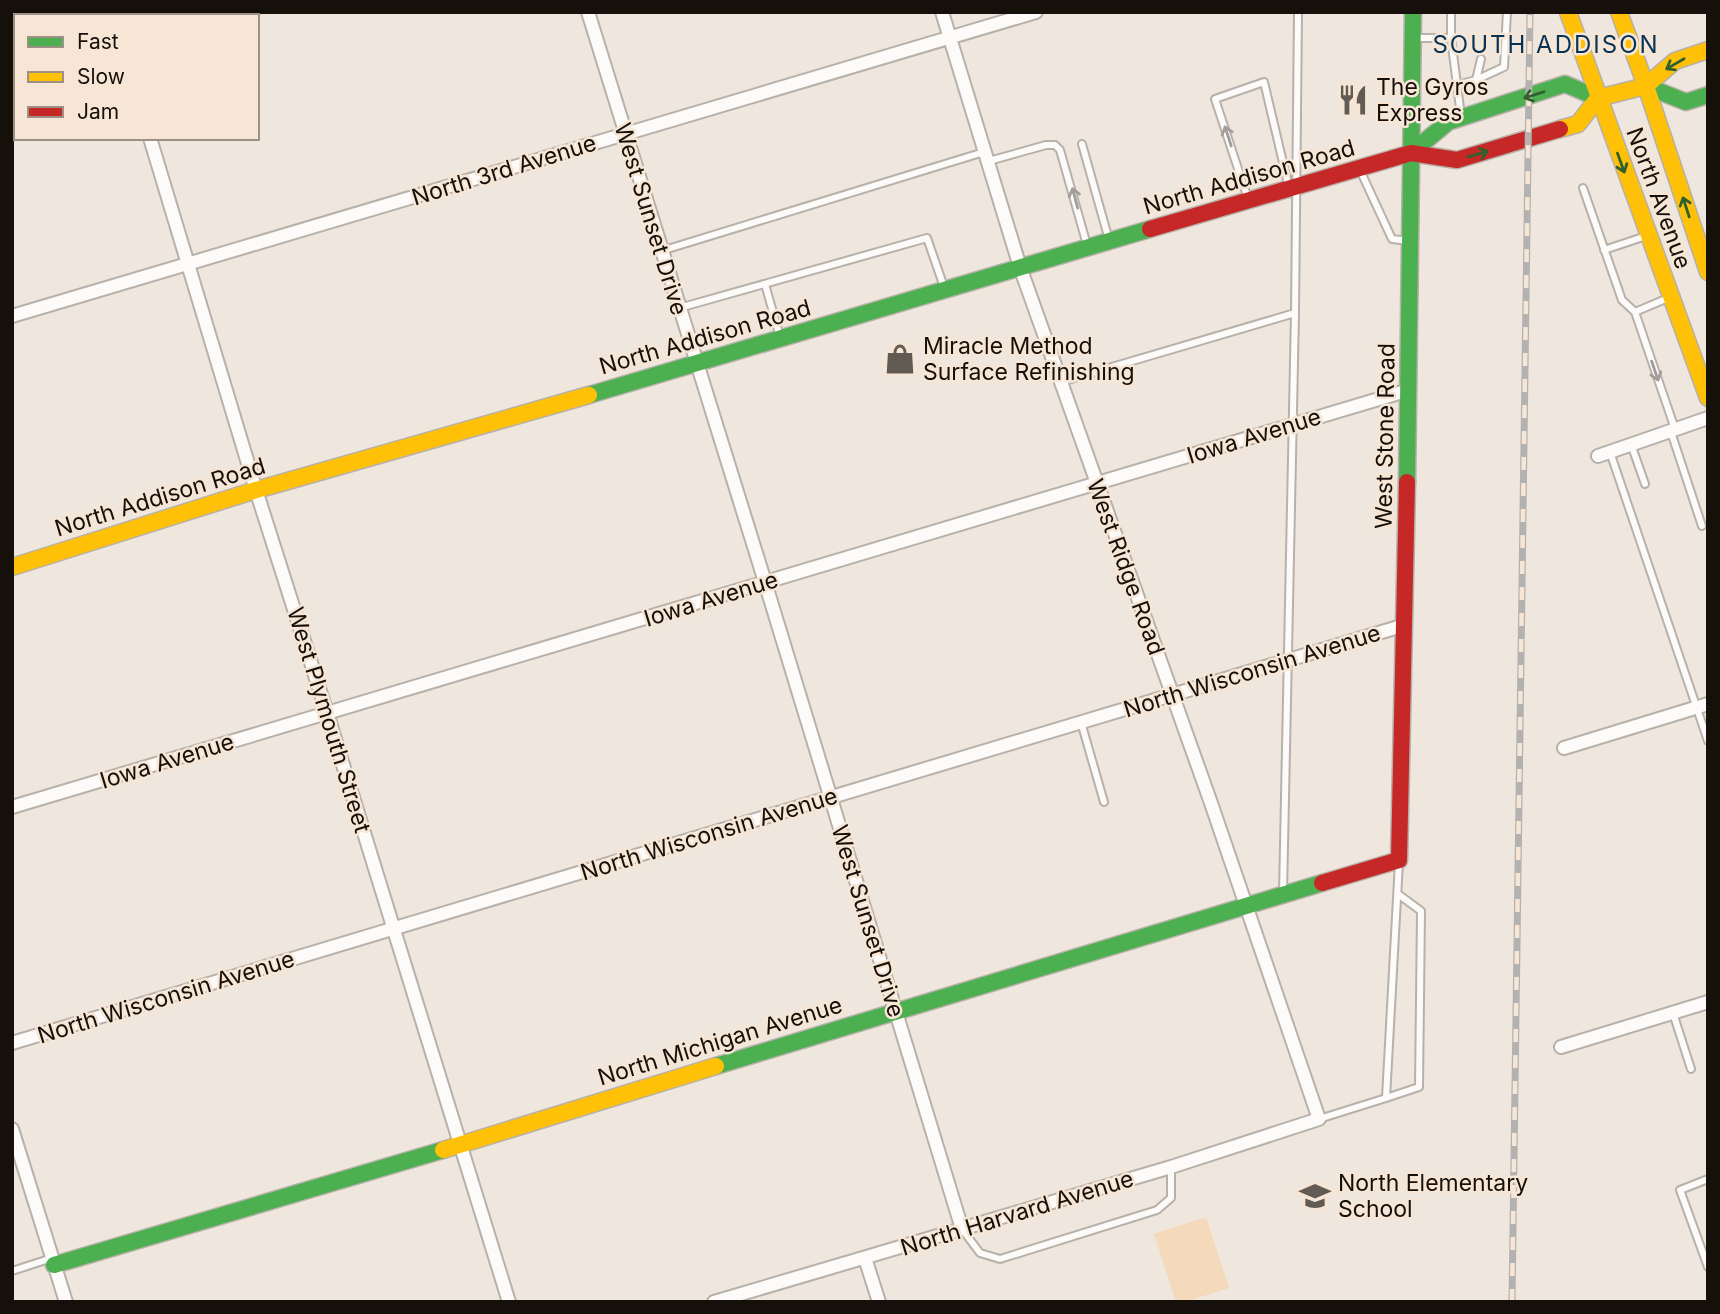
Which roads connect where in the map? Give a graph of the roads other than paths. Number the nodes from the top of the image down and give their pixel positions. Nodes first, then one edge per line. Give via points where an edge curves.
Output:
1 (588, 12) edge
2 (942, 12) edge
3 (1036, 12) edge
4 (1298, 12) edge
5 (1413, 12) edge
6 (1451, 12) edge
7 (1504, 12) edge
8 (1569, 12) edge
9 (1619, 12) edge
10 (949, 38) junction
11 (1413, 38) junction
12 (1451, 38) junction
13 (1708, 50) edge
14 (1481, 59) dead end
15 (1476, 80) junction
16 (1457, 85) junction
17 (1646, 86) junction
18 (1708, 95) edge
19 (1598, 99) junction
20 (1461, 118) junction
21 (625, 134) junction
22 (151, 140) edge
23 (1082, 144) dead end
24 (1411, 153) junction
25 (985, 157) junction
26 (1359, 169) junction
27 (1292, 188) junction
28 (1583, 188) dead end
29 (1249, 200) junction
30 (1648, 236) junction
31 (1109, 241) junction
32 (1411, 242) junction
33 (1088, 247) junction
34 (1604, 250) junction
35 (662, 251) junction
36 (188, 264) junction
37 (1020, 267) junction
38 (1708, 272) edge
39 (765, 284) junction
40 (944, 289) junction
41 (1671, 297) junction
42 (679, 308) junction
43 (1635, 312) junction
44 (1294, 313) junction
45 (12, 316) edge
46 (780, 339) junction
47 (696, 364) junction
48 (1060, 382) junction
49 (1409, 390) junction
50 (1708, 398) edge
51 (1708, 418) edge
52 (1291, 425) junction
53 (1673, 430) junction
54 (1632, 444) junction
55 (1604, 454) joint
56 (1097, 483) junction
57 (1645, 484) dead end
58 (256, 490) junction
59 (1702, 526) dead end
60 (12, 567) edge
61 (765, 583) junction
62 (1405, 625) junction
63 (1287, 660) junction
64 (1172, 695) junction
65 (1702, 706) edge
66 (327, 713) junction
67 (1081, 722) junction
68 (1708, 741) edge
69 (1564, 748) dead end
70 (830, 797) junction
71 (1104, 802) dead end
72 (12, 807) edge
73 (1399, 860) junction
74 (1398, 894) junction
75 (1283, 896) junction
76 (1246, 906) junction
77 (393, 928) junction
78 (1708, 1002) edge
79 (896, 1011) junction
80 (1673, 1013) junction
81 (12, 1043) edge
82 (1561, 1047) dead end
83 (1691, 1069) dead end
84 (1386, 1098) junction
85 (1320, 1119) junction
86 (12, 1129) edge
87 (459, 1145) junction
88 (1171, 1167) junction
89 (1708, 1180) edge
90 (962, 1229) junction
91 (865, 1258) junction
92 (53, 1261) junction
93 (1708, 1266) edge
94 (12, 1270) edge
95 (66, 1302) edge
96 (509, 1302) edge
97 (714, 1302) edge
98 (879, 1302) edge

1 - 21 street, West Sunset Drive
2 - 10 street, West Ridge Road
3 - 10 street, North 3rd Avenue
4 - 27 lane
5 - 11 street, West Stone Road
6 - 12 lane
7 - 15 lane via 1504,67
8 - 19 street, North Avenue
9 - 17 street, North Avenue
10 - 21 street, North 3rd Avenue
10 - 25 street, West Ridge Road
11 - 12 lane
11 - 24 street, West Stone Road
12 - 16 lane
13 -> 17 street via 1675,61
14 - 15 lane
15 - 16 lane
16 - 20 lane
17 - 18 street via 1686,102
17 - 19 street
38 -> 17 street, North Avenue
19 -> 20 street, North Addison Road via 1565,84
24 -> 19 street, North Addison Road via 1457,160 1529,140 1578,124
19 -> 30 street, North Avenue
20 - 24 street, North Addison Road via 1448,122
21 - 35 street, West Sunset Drive
21 - 36 street, North 3rd Avenue
22 - 36 street, West Plymouth Street
23 - 31 lane
24 - 26 street, North Addison Road
24 - 32 street, West Stone Road
33 -> 25 lane via 1055,145
25 - 35 lane
25 - 37 street, West Ridge Road
26 - 27 street, North Addison Road
26 - 32 lane via 1392,239
27 - 29 street, North Addison Road
29 -> 27 lane via 1215,99 1264,82
27 - 44 lane
28 - 34 lane
29 - 31 street, North Addison Road
30 - 34 lane
30 - 41 street, North Avenue
31 - 33 street, North Addison Road
32 - 49 street, West Stone Road
33 - 37 street, North Addison Road
34 - 43 lane via 1622,300
35 - 42 street, West Sunset Drive
36 - 45 street, North 3rd Avenue
36 - 58 street, West Plymouth Street
37 - 40 street, North Addison Road
37 - 48 street, West Ridge Road
39 - 40 lane via 927,238
39 - 42 lane
39 - 46 lane
40 - 46 street, North Addison Road
41 - 43 lane
41 - 50 street, North Avenue
42 - 47 street, West Sunset Drive
43 -> 53 lane
44 - 48 lane
44 - 52 lane
46 - 47 street, North Addison Road
47 - 58 street, North Addison Road
47 - 61 street, West Sunset Drive
48 - 56 street, West Ridge Road
49 - 52 street, Iowa Avenue
49 - 62 street, West Stone Road
51 - 53 street
52 - 56 street, Iowa Avenue
52 - 63 lane
53 - 54 street
53 - 59 lane
54 - 55 street
54 - 57 lane
55 - 65 lane
56 - 61 street, Iowa Avenue
56 - 64 street, West Ridge Road
58 - 60 street, North Addison Road
58 - 66 street, West Plymouth Street
61 - 66 street, Iowa Avenue
61 - 70 street, West Sunset Drive
62 - 63 street, North Wisconsin Avenue
62 - 73 street, West Stone Road
63 - 64 street, North Wisconsin Avenue
63 - 75 lane
64 - 67 street, North Wisconsin Avenue
64 - 76 street, West Ridge Road
65 - 68 lane
65 - 69 street
66 - 72 street, Iowa Avenue
66 - 77 street, West Plymouth Street
67 - 70 street, North Wisconsin Avenue
67 - 71 lane
70 - 77 street, North Wisconsin Avenue
70 - 79 street, West Sunset Drive
73 - 74 lane
73 - 75 street, North Michigan Avenue
74 - 84 lane
74 - 84 lane via 1421,911 1419,1087
75 - 76 street, North Michigan Avenue
76 - 79 street, North Michigan Avenue
76 - 85 street, West Ridge Road
77 - 81 street, North Wisconsin Avenue
77 - 87 street, West Plymouth Street
78 - 80 street
79 - 87 street, North Michigan Avenue
79 - 90 street, West Sunset Drive
80 - 82 street
80 - 83 lane
84 - 85 lane
85 - 88 street, North Harvard Avenue
86 - 92 street
87 - 92 street, North Michigan Avenue
87 - 96 street, West Plymouth Street
88 - 90 street, North Harvard Avenue
88 - 90 lane via 1171,1198 1157,1210 1000,1259 980,1253
89 - 93 lane via 1680,1190
90 - 91 street, North Harvard Avenue
91 - 97 street, North Harvard Avenue
91 - 98 street
92 - 94 lane
92 - 95 street

